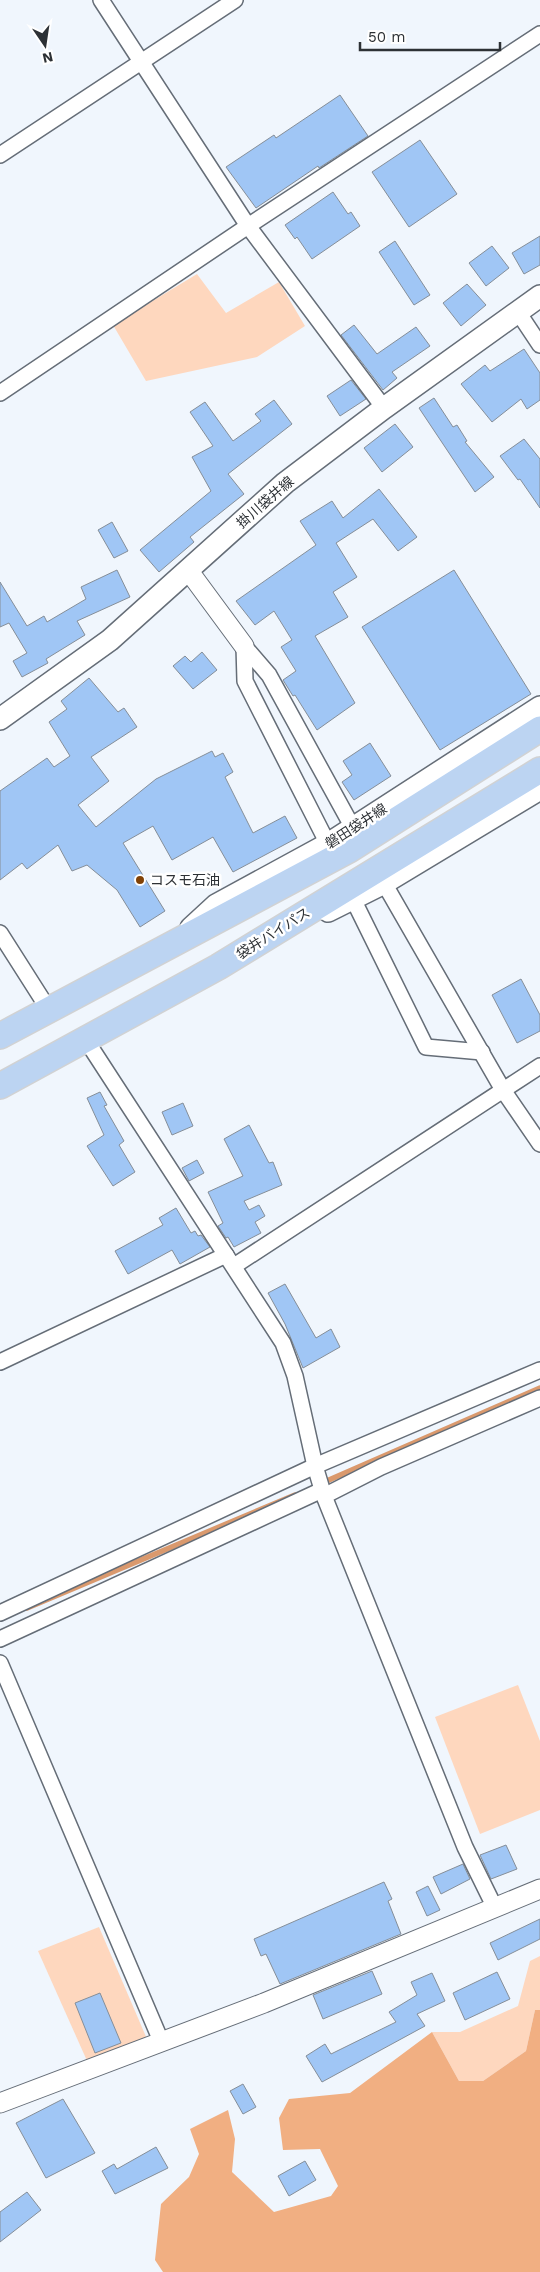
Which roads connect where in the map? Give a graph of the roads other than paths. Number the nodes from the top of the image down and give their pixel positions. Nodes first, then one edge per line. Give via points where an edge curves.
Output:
1 (101, 0) edge
2 (235, 0) edge
3 (540, 34) edge
4 (141, 61) junction
5 (0, 155) edge
6 (248, 226) junction
7 (540, 296) edge
8 (518, 312) junction
9 (540, 345) edge
10 (0, 394) edge
11 (384, 408) junction
12 (188, 570) junction
13 (244, 646) junction
14 (540, 707) edge
15 (0, 719) edge
16 (540, 729) edge
17 (540, 770) edge
18 (540, 789) edge
19 (353, 828) junction
20 (328, 844) junction
21 (384, 883) junction
22 (353, 899) junction
23 (0, 933) edge
24 (173, 945) junction
25 (213, 970) junction
26 (49, 1010) junction
27 (0, 1036) edge
28 (86, 1040) junction
29 (482, 1052) junction
30 (540, 1066) edge
31 (0, 1086) edge
32 (503, 1090) junction
33 (540, 1144) edge
34 (230, 1260) junction
35 (0, 1362) edge
36 (540, 1370) edge
37 (540, 1398) edge
38 (315, 1466) junction
39 (323, 1493) junction
40 (0, 1613) edge
41 (0, 1639) edge
42 (0, 1663) edge
43 (540, 1889) edge
44 (495, 1908) junction
45 (161, 2041) junction
46 (0, 2103) edge

1 - 4 street
2 - 4 street
3 - 6 street
4 - 5 street
4 - 6 street
6 - 10 street
6 - 11 street
7 - 8 main road, 掛川袋井線
8 - 9 street
8 - 11 main road, 掛川袋井線
11 - 12 main road, 掛川袋井線 via 285,483
12 - 13 street
12 - 15 main road, 掛川袋井線 via 110,640
13 - 19 street via 269,675
13 - 20 street via 245,681
14 - 19 main road, 磐田袋井線
16 - 24 highway via 349,850
17 - 25 highway, 袋井バイパス
18 - 21 main road
19 - 20 main road, 磐田袋井線
20 - 24 main road, 磐田袋井線 via 216,905
21 - 22 main road
21 - 29 street
22 - 25 main road
22 - 29 street via 426,1047
23 - 26 street
24 - 26 highway
25 - 28 highway, 袋井バイパス
26 - 27 highway
28 - 31 highway, 袋井バイパス
28 - 34 street
29 - 32 street
30 - 32 street
32 - 33 street
32 - 34 street
34 - 35 street
34 - 38 street via 283,1343 295,1376
36 - 38 street
37 - 39 street
38 - 39 street
38 - 40 street
39 - 41 street
39 - 44 street via 465,1847
42 - 45 street
43 - 44 street
44 - 45 street via 264,2003
45 - 46 street

